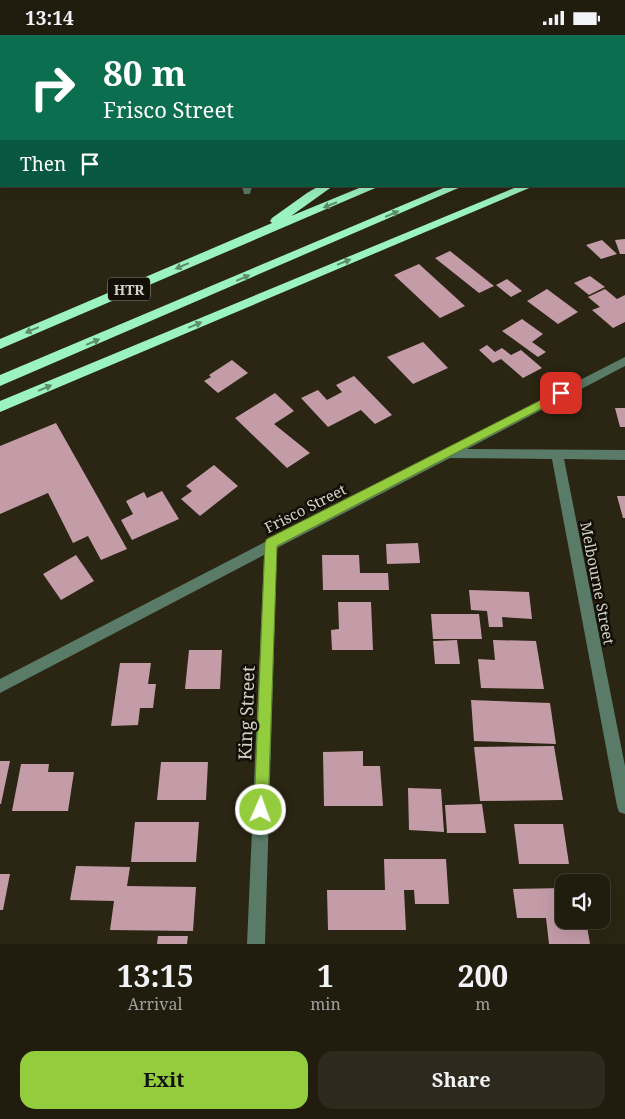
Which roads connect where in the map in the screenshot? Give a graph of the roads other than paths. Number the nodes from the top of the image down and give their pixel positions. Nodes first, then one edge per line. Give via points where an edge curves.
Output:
1 (326, 187) edge
2 (373, 187) edge
3 (456, 187) edge
4 (527, 187) edge
5 (536, 187) edge
6 (505, 197) junction
7 (258, 233) junction
8 (0, 344) edge
9 (625, 361) edge
10 (0, 381) edge
11 (0, 407) edge
12 (449, 453) junction
13 (557, 455) junction
14 (625, 455) edge
15 (271, 543) junction
16 (0, 685) edge
17 (625, 806) edge
18 (256, 944) edge

1 - 7 highway
2 -> 7 highway
10 -> 3 highway
4 - 6 highway
5 - 6 highway
11 -> 6 highway
7 -> 8 highway, HTR
9 - 12 street, Frisco Street
12 - 13 street
12 - 15 street, Frisco Street
13 - 14 street
13 - 17 street, Melbourne Street
15 - 16 street, Frisco Street
15 - 18 street, King Street

